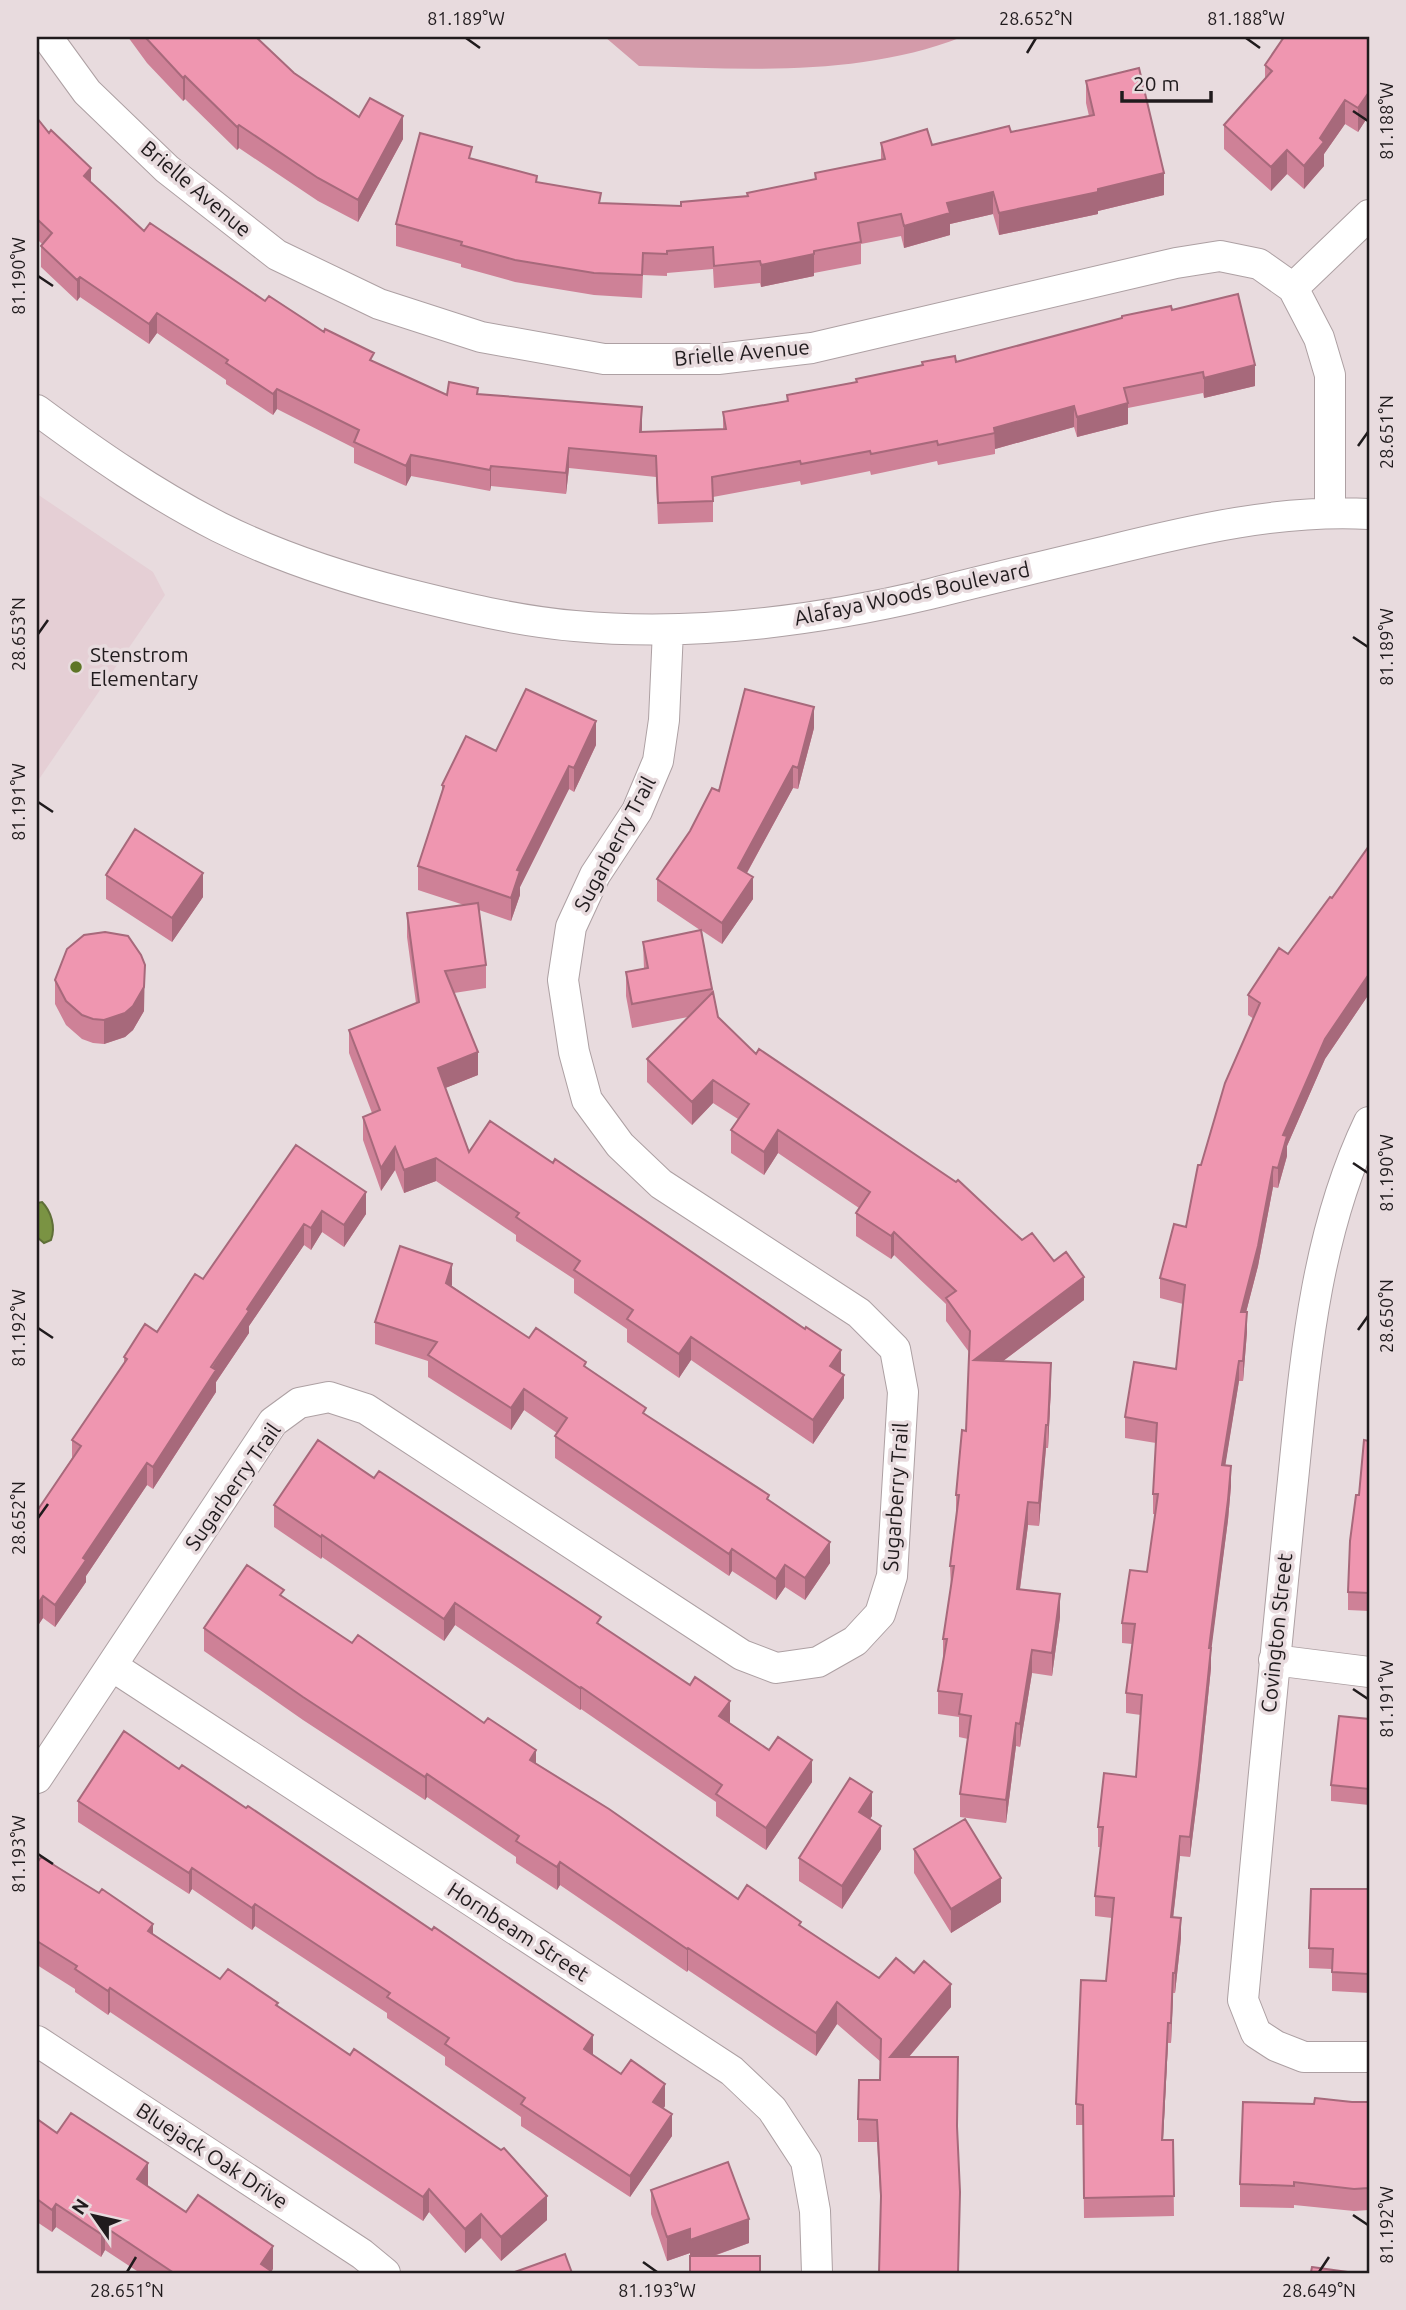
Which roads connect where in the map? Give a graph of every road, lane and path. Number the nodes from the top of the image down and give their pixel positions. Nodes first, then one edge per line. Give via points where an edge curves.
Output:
1 (47, 37) edge
2 (1369, 215) edge
3 (1293, 288) junction
4 (37, 410) edge
5 (1330, 512) junction
6 (1369, 514) edge
7 (668, 630) junction
8 (1369, 1122) edge
9 (1274, 1660) junction
10 (112, 1666) junction
11 (1369, 1672) edge
12 (37, 1778) edge
13 (37, 2041) edge
14 (1369, 2057) edge
15 (384, 2273) edge
16 (817, 2273) edge

1 - 3 street, Brielle Avenue via 87,92 167,169 277,255 379,304 481,337 604,359 732,358 812,348 1220,256 1259,264
2 - 3 street
3 - 5 street, Brielle Avenue via 1319,338 1330,375
4 - 7 street, Alafaya Woods Boulevard via 111,465 220,527 303,563 477,612 576,626
5 - 6 street, Alafaya Woods Boulevard
5 - 7 street, Alafaya Woods Boulevard via 1203,527 904,600 781,622
7 - 10 street, Sugarberry Trail via 658,761 637,811 595,876 571,927 563,981 574,1052 587,1100 620,1145 662,1184 859,1313 895,1349 901,1419 892,1576 880,1614 855,1641 818,1662 776,1668 742,1655 366,1409 329,1397 299,1403 274,1423
8 - 9 street, Covington Street via 1327,1237 1311,1321
9 - 11 street
9 - 14 street, Covington Street via 1243,2000 1256,2033 1276,2046 1304,2057
10 - 12 street, Sugarberry Trail
10 - 16 street, Hornbeam Street via 732,2071 772,2109 806,2161 816,2211
13 - 15 street, Bluejack Oak Drive

